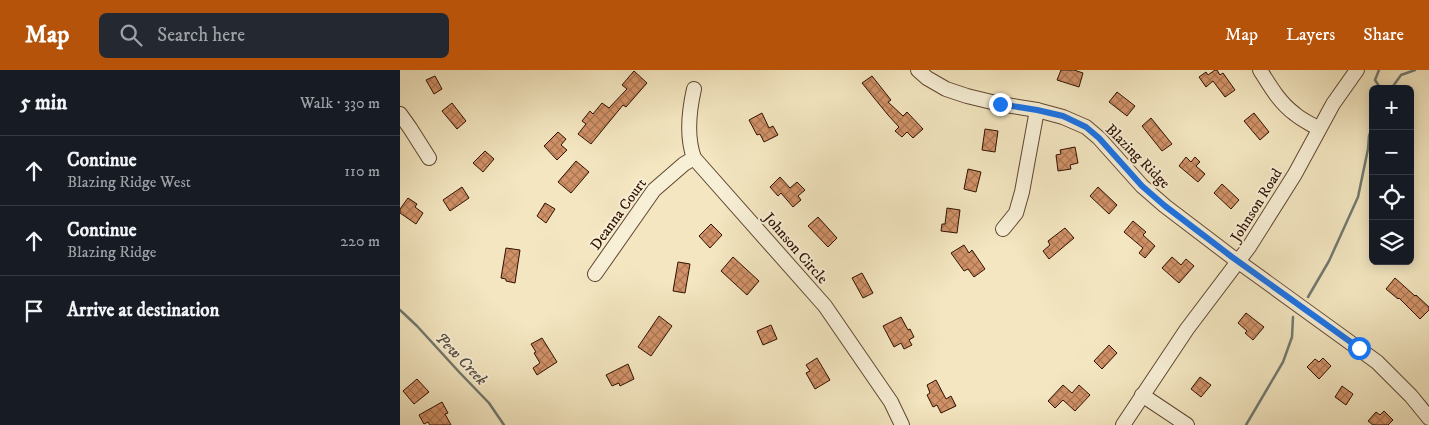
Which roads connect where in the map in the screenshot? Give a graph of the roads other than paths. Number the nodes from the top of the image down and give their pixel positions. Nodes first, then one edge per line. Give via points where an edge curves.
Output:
1 (918, 70) edge
2 (1260, 70) edge
3 (1357, 70) edge
4 (694, 89) dead end
5 (1037, 110) junction
6 (400, 114) edge
7 (1319, 129) junction
8 (429, 158) dead end
9 (694, 158) junction
10 (1003, 230) dead end
11 (1239, 262) junction
12 (595, 274) dead end
13 (1142, 395) junction
14 (1429, 418) edge
15 (902, 425) edge
16 (1123, 425) edge
17 (1187, 425) edge

1 - 5 street, Blazing Ridge via 946,90
2 - 7 street via 1284,104
3 - 7 street, Johnson Road
4 - 9 street via 689,111 690,148
5 - 10 street via 1022,192 1016,213
5 - 11 street, Blazing Ridge via 1063,116 1086,127 1142,186
6 - 8 street
7 - 11 street, Johnson Road via 1271,215
9 - 12 street, Deanna Court via 654,190
9 - 15 street, Johnson Circle via 825,306 891,402
11 - 13 street, Johnson Road via 1187,329
11 - 14 street, Blazing Ridge via 1377,362
13 - 16 street, Johnson Road
13 - 17 street

